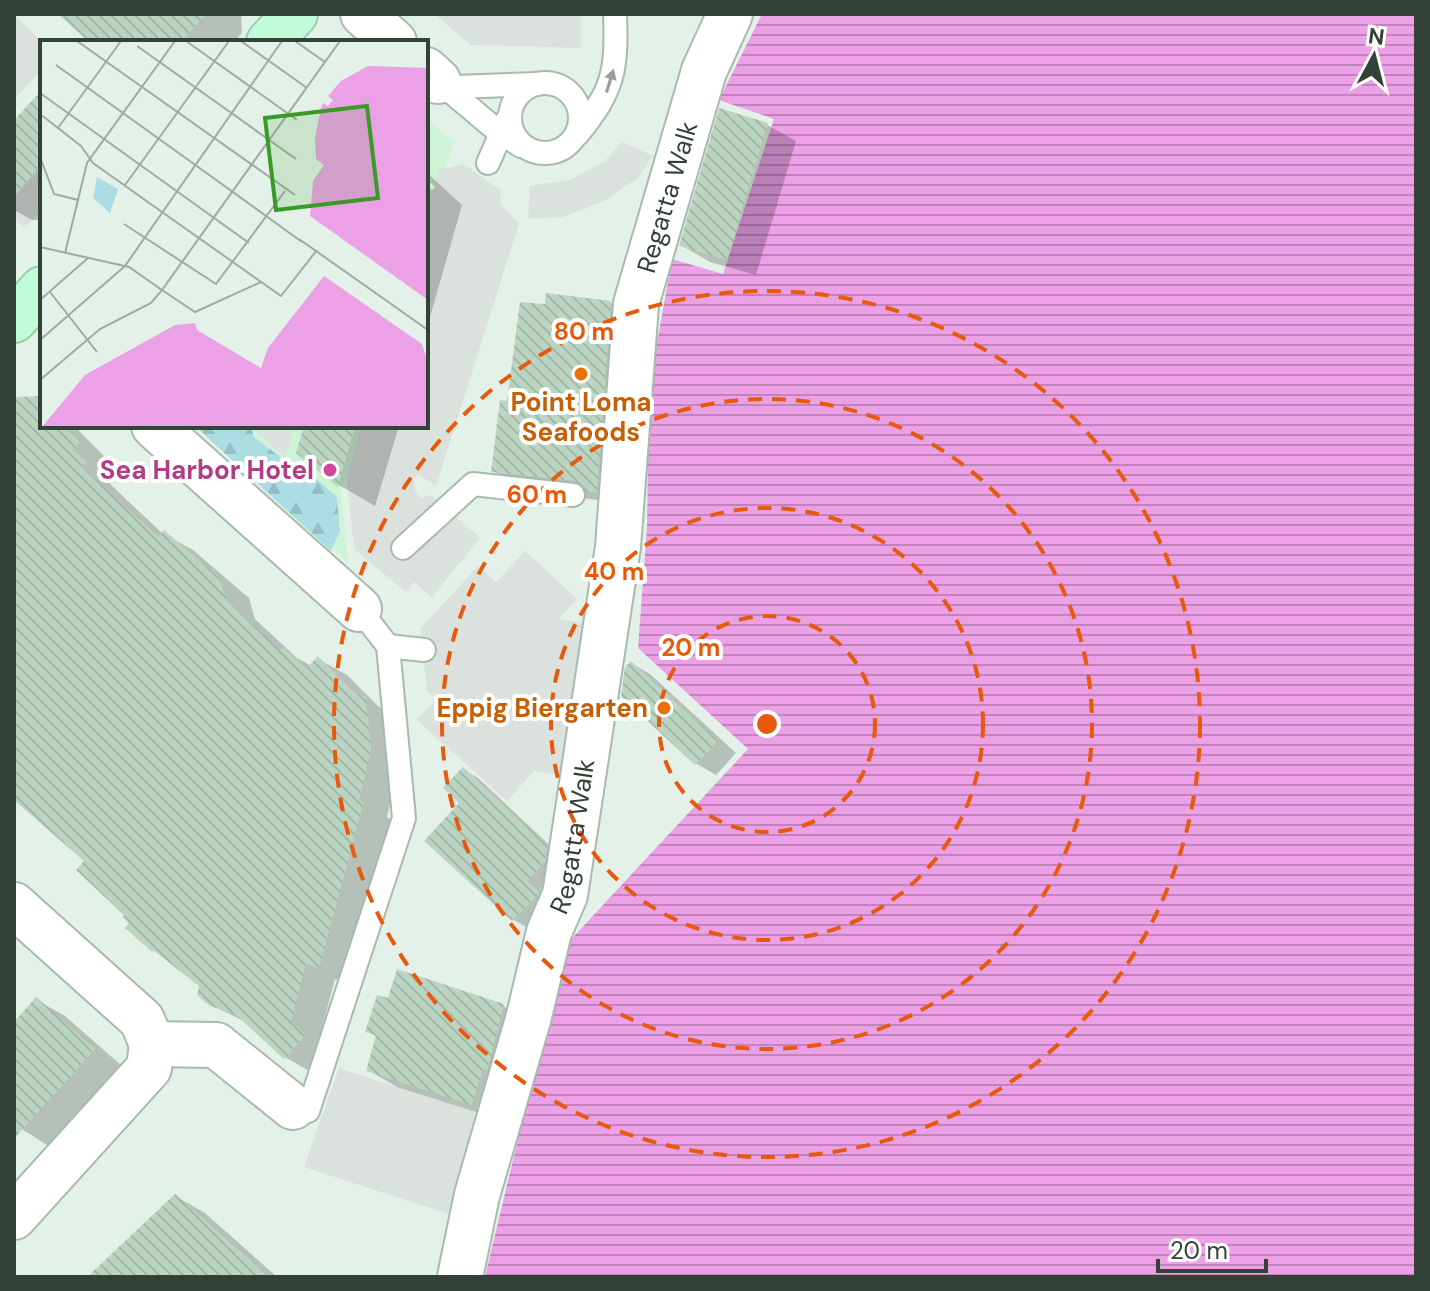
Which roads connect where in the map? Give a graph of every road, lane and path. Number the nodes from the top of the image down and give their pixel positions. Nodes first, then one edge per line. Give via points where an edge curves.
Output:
1 (295, 14) edge
2 (363, 14) edge
3 (615, 14) edge
4 (730, 14) edge
5 (271, 40) edge
6 (392, 40) edge
7 (432, 75) edge
8 (538, 84) junction
9 (510, 112) junction
10 (477, 114) junction
11 (501, 134) junction
12 (575, 138) junction
13 (526, 148) junction
14 (156, 428) edge
15 (573, 495) dead end
16 (403, 548) dead end
17 (359, 609) joint
18 (388, 646) junction
19 (424, 650) dead end
20 (14, 905) edge
21 (152, 1044) junction
22 (300, 1109) joint
23 (14, 1217) edge
24 (460, 1277) edge

1 - 5 main road
2 - 6 street
12 -> 3 lane via 612,81
4 - 24 street, Regatta Walk via 704,71 636,304 618,547 565,895 549,932 477,1195
7 - 8 lane via 455,87
7 - 10 lane
8 - 9 lane via 525,89
8 - 12 lane via 565,89 575,99 580,125
9 - 11 lane
9 - 13 lane via 510,125
10 - 11 lane
10 - 11 lane via 490,141 488,163
11 - 13 lane
12 - 13 lane via 552,153
14 - 17 street
15 - 16 lane via 473,484
17 - 18 lane
18 - 19 lane
18 - 22 lane via 404,818
20 - 21 street via 142,1020
21 - 22 street via 216,1045
21 - 23 street via 149,1068

